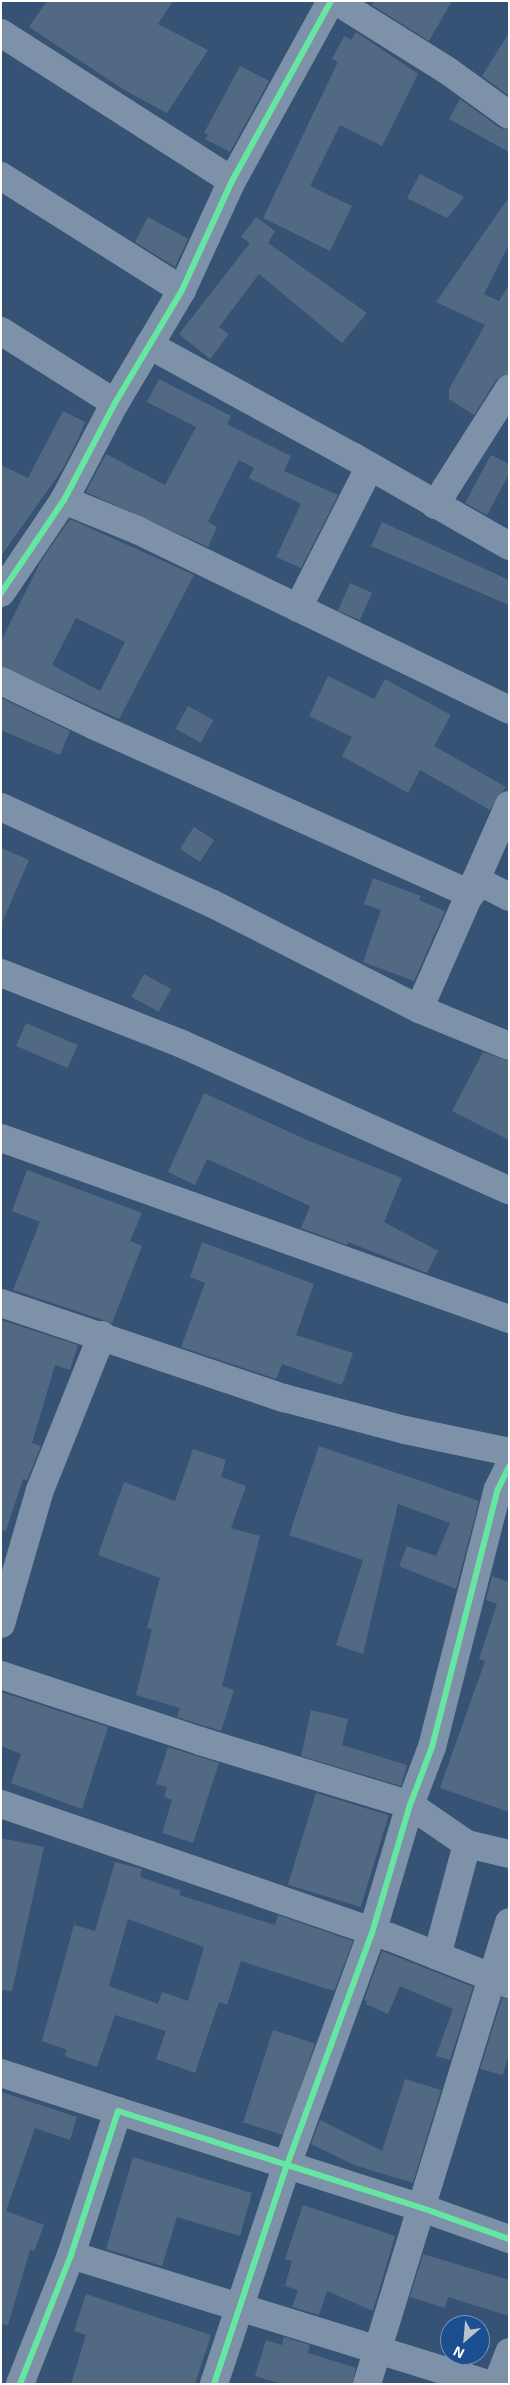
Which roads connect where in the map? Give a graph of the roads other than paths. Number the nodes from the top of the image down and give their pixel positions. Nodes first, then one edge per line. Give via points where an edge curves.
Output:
1 (331, 1) edge
2 (336, 1) edge
3 (1, 34) edge
4 (509, 115) edge
5 (1, 176) edge
6 (232, 181) junction
7 (182, 290) junction
8 (1, 331) edge
9 (148, 345) junction
10 (509, 389) edge
11 (115, 403) junction
12 (370, 466) junction
13 (64, 500) junction
14 (435, 505) junction
15 (509, 546) edge
16 (1, 593) edge
17 (298, 608) junction
18 (1, 681) edge
19 (509, 710) edge
20 (509, 805) edge
21 (1, 807) edge
22 (473, 887) junction
23 (509, 897) edge
24 (1, 973) edge
25 (418, 1009) junction
26 (509, 1046) edge
27 (1, 1138) edge
28 (509, 1190) edge
29 (1, 1303) edge
30 (509, 1319) edge
31 (102, 1335) junction
32 (509, 1452) edge
33 (509, 1466) edge
34 (1, 1624) edge
35 (1, 1674) edge
36 (1, 1804) edge
37 (410, 1805) junction
38 (468, 1844) junction
39 (509, 1854) edge
40 (509, 1922) edge
41 (372, 1933) junction
42 (436, 1956) junction
43 (500, 1981) edge
44 (1, 2072) edge
45 (118, 2111) junction
46 (287, 2166) junction
47 (422, 2208) junction
48 (509, 2240) edge
49 (70, 2255) junction
50 (240, 2306) junction
51 (378, 2347) junction
52 (509, 2352) edge
53 (20, 2384) edge
54 (214, 2384) edge
55 (367, 2384) edge
56 (488, 2384) edge
57 (497, 2384) edge

1 - 6 street
2 - 4 street via 448,71
3 - 6 street
5 - 7 street
6 - 7 street
7 - 9 street
8 - 11 street
9 - 11 street
9 - 12 street
10 - 14 street
11 - 13 street
12 - 14 street
12 - 17 street
13 - 16 street
13 - 17 street via 137,530
14 - 15 street
17 - 19 street
18 - 22 street via 95,726
20 - 22 street
21 - 25 street via 213,904
22 - 23 street
22 - 25 street
24 - 28 street via 182,1044
25 - 26 street
27 - 30 street
29 - 31 street
31 - 32 street via 284,1398 405,1430
31 - 34 street via 40,1490
33 - 37 street via 498,1490 432,1747
35 - 37 street via 200,1741
36 - 41 street
37 - 38 street
37 - 41 street
38 - 39 street
38 - 42 street
40 - 43 street
41 - 42 street
41 - 46 street
42 - 43 street
43 - 47 street
44 - 45 street
45 - 46 street
45 - 49 street
46 - 47 street
46 - 50 street
47 - 48 street
47 - 51 street
49 - 50 street
49 - 53 street
50 - 51 street
50 - 54 street
51 - 55 street
51 - 56 street
52 - 57 street

